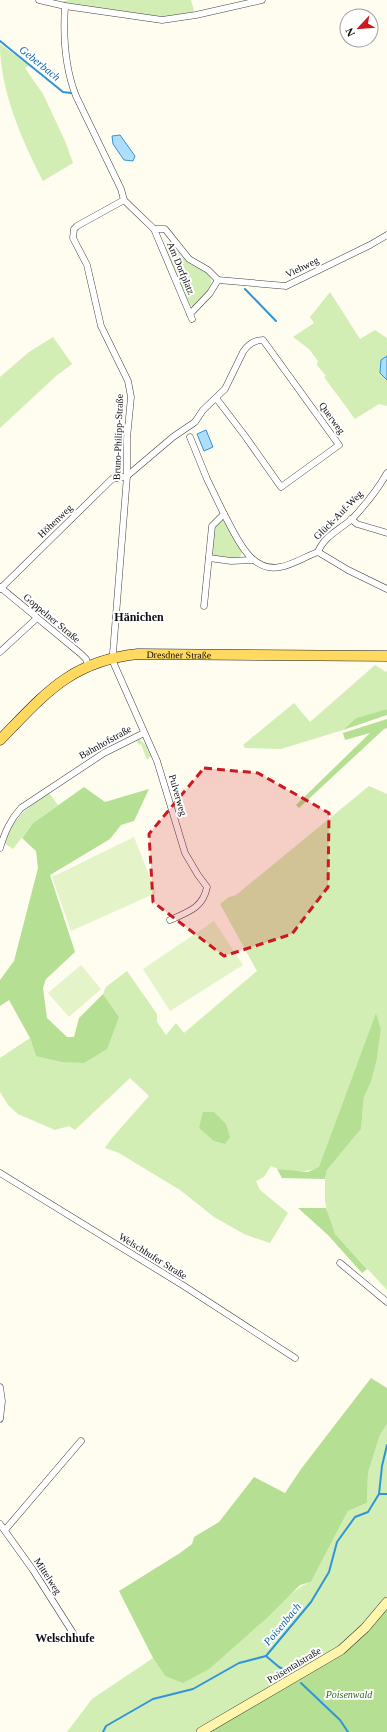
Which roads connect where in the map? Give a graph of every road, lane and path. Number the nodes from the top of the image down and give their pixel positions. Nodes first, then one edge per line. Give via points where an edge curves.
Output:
1 (39, 0) edge
2 (262, 0) edge
3 (65, 6) junction
4 (124, 200) junction
5 (154, 229) junction
6 (387, 235) edge
7 (218, 280) junction
8 (216, 398) junction
9 (190, 437) dead end
10 (387, 473) edge
11 (128, 476) junction
12 (224, 514) junction
13 (351, 519) junction
14 (387, 533) edge
15 (318, 552) junction
16 (209, 558) junction
17 (252, 560) junction
18 (0, 588) edge
19 (387, 590) edge
20 (204, 606) dead end
21 (37, 618) junction
22 (0, 652) edge
23 (387, 656) edge
24 (113, 658) junction
25 (88, 666) junction
26 (144, 733) junction
27 (0, 740) edge
28 (3, 828) edge
29 (0, 848) edge
30 (170, 920) dead end
31 (0, 1173) edge
32 (340, 1263) dead end
33 (387, 1302) edge
34 (294, 1358) dead end
35 (0, 1387) edge
36 (0, 1419) edge
37 (81, 1441) dead end
38 (0, 1524) edge
39 (5, 1530) junction
40 (387, 1602) edge
41 (73, 1634) dead end
42 (201, 1732) edge

1 - 3 street
2 - 3 street via 162,20
3 - 4 street via 63,29 72,86
4 - 5 street, Am Dorfplatz
4 - 11 street, Bruno-Philipp-Straße via 77,226 74,229 74,238 87,265 101,326 128,381 131,397 127,438
5 - 7 street, Am Dorfplatz via 165,229 189,259 208,270
5 - 7 street, Am Dorfplatz via 191,317
6 - 7 street, Viehweg via 286,286
8 - 8 street, Querweg via 225,389 246,347 256,340 263,340 339,445 281,487
8 - 11 street, Querweg via 195,422
9 - 12 street
10 - 13 street, Glück-Auf-Weg via 365,505
11 - 18 street, Höhenweg via 112,479
11 - 24 street, Bruno-Philipp-Straße
12 - 16 street via 212,526
12 - 17 street
13 - 14 street via 357,524
13 - 15 street, Glück-Auf-Weg via 320,545
15 - 17 street, Glück-Auf-Weg via 282,567 270,568
15 - 19 street
16 - 17 street, Glück-Auf-Weg via 230,562
16 - 20 street
18 - 21 street, Goppelner Straße
21 - 22 street
21 - 25 street, Goppelner Straße via 81,654
23 - 24 main road, Dresdner Straße via 138,654
24 - 25 main road, Dresdner Straße
24 - 26 street, Pulverweg
25 - 27 main road, Dresdner Straße via 55,686
26 - 28 street, Bahnhofstraße via 109,750 77,770 21,808
26 - 30 street, Pulverweg via 163,780 185,852 207,887 205,898 200,903
28 - 29 street, Bahnhofstraße
31 - 34 street, Welschhufer Straße via 178,1282
32 - 33 street
35 - 36 street
37 - 39 street
38 - 39 street, Mittelweg
39 - 41 street, Mittelweg
40 - 42 main road, Poisentalstraße via 365,1628 341,1650

